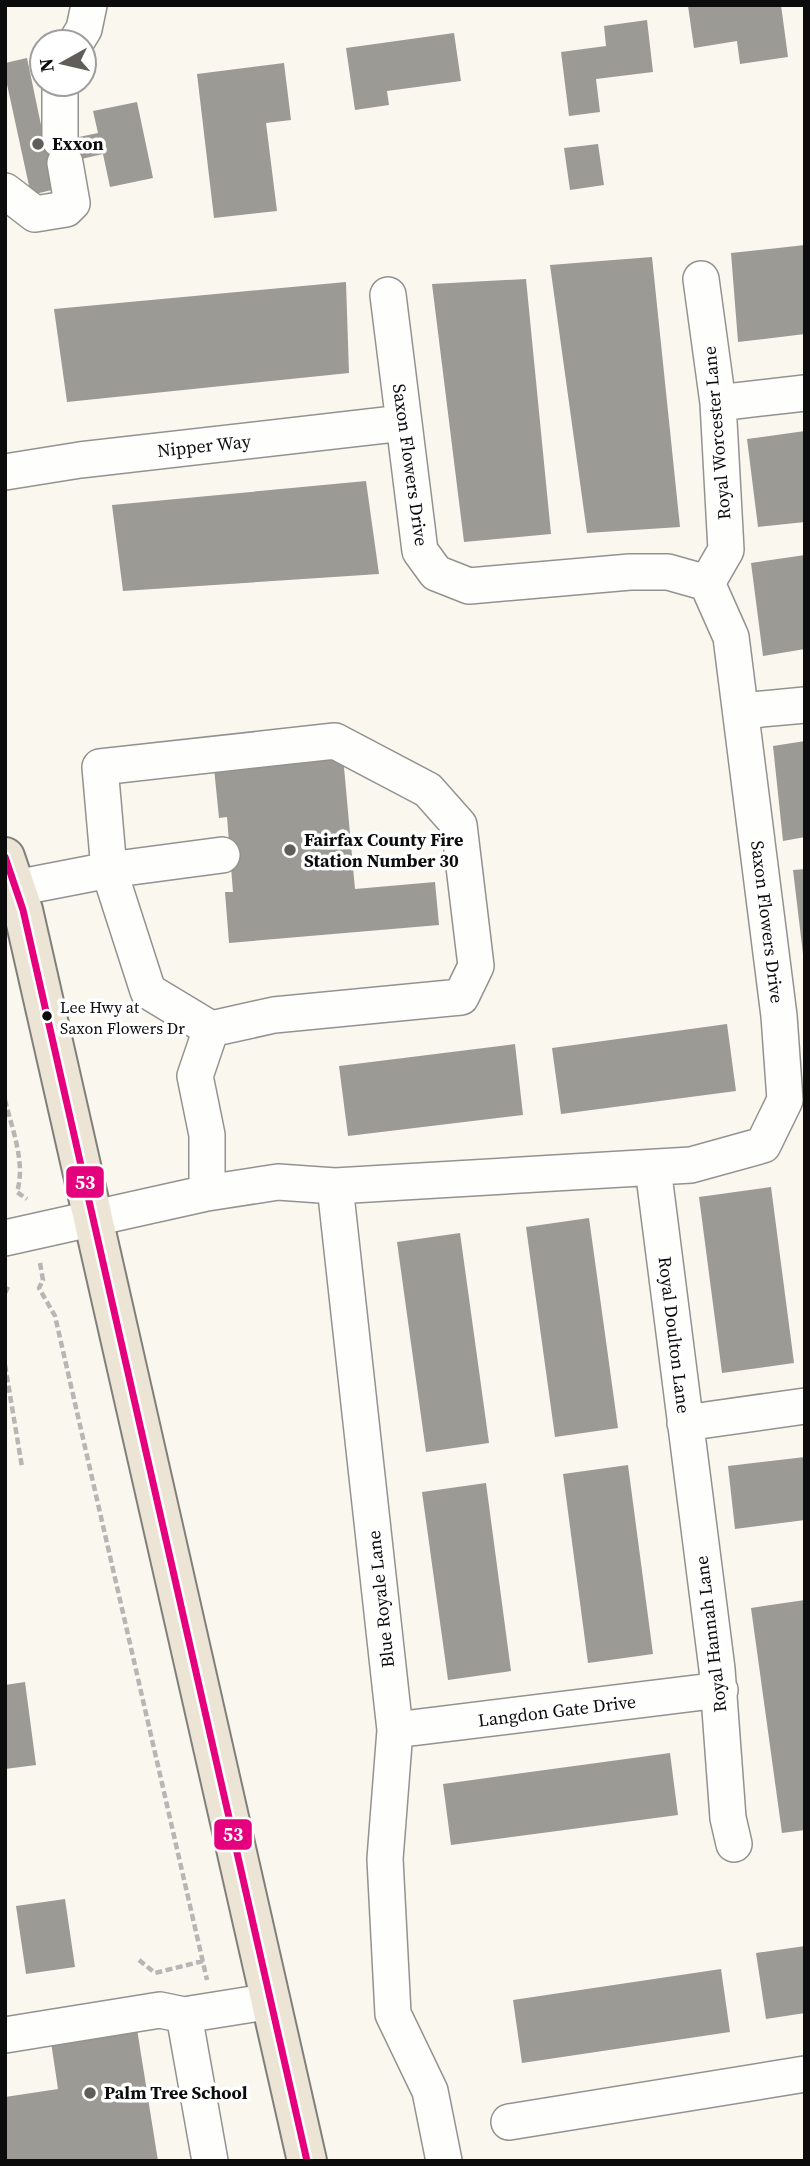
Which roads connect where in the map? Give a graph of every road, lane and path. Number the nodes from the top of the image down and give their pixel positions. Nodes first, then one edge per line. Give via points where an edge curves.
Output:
1 (89, 5) edge
2 (84, 28) edge
3 (60, 98) edge
4 (5, 191) edge
5 (701, 279) dead end
6 (388, 295) dead end
7 (805, 393) edge
8 (718, 403) junction
9 (403, 423) junction
10 (5, 472) edge
11 (707, 583) junction
12 (805, 705) edge
13 (741, 711) junction
14 (222, 855) dead end
15 (109, 870) junction
16 (11, 873) edge
17 (792, 1014) edge
18 (211, 1029) junction
19 (5, 1100) edge
20 (653, 1168) junction
21 (335, 1186) junction
22 (207, 1193) junction
23 (92, 1221) junction
24 (20, 1235) edge
25 (9, 1285) dead end
26 (5, 1293) edge
27 (5, 1365) edge
28 (805, 1406) edge
29 (685, 1423) junction
30 (22, 1467) dead end
31 (720, 1690) junction
32 (395, 1730) junction
33 (734, 1844) dead end
34 (139, 1960) dead end
35 (203, 1961) junction
36 (272, 2001) junction
37 (199, 2013) junction
38 (5, 2035) edge
39 (805, 2074) edge
40 (509, 2122) dead end
41 (210, 2161) edge
42 (307, 2161) edge
43 (444, 2161) edge

1 - 2 street
3 - 4 street via 62,152 72,203 66,209 34,214
5 - 8 street, Royal Worcester Lane
6 - 9 street, Saxon Flowers Drive
7 - 8 street
8 - 11 street, Royal Worcester Lane via 726,550
9 - 10 street, Nipper Way
9 - 11 street, Saxon Flowers Drive via 420,551 436,573 469,586 630,572 668,572
11 - 13 street, Saxon Flowers Drive via 731,636
12 - 13 street
13 - 17 street, Saxon Flowers Drive
14 - 15 street
15 - 16 street
15 - 18 street via 148,991
15 - 18 street via 100,767 335,741 428,790 459,825 476,966 461,997 274,1015
16 - 23 main road
17 - 20 street, Saxon Flowers Drive via 785,1100 762,1145 691,1165
18 - 22 street via 195,1076 207,1135
19 - 24 path via 20,1164 17,1192 27,1199
20 - 21 street, Saxon Flowers Drive
20 - 29 street, Royal Doulton Lane
21 - 22 street, Saxon Flowers Drive via 278,1181
21 - 32 street, Blue Royale Lane
22 - 23 street, Saxon Flowers Drive
23 - 24 street, Saxon Flowers Drive
23 - 36 main road
24 - 35 path via 43,1280 39,1288 55,1315
25 - 26 path
27 - 30 path
28 - 29 street, Royal Doulton Lane
29 - 31 street, Royal Hannah Lane
31 - 32 street, Langdon Gate Drive
31 - 33 street, Royal Hannah Lane
32 - 43 street, Blue Royale Lane via 385,1859 393,2014 430,2091
34 - 35 path via 155,1973
35 - 37 path
36 - 37 street
36 - 42 main road
37 - 38 street via 160,2010
37 - 41 street
39 - 40 street

